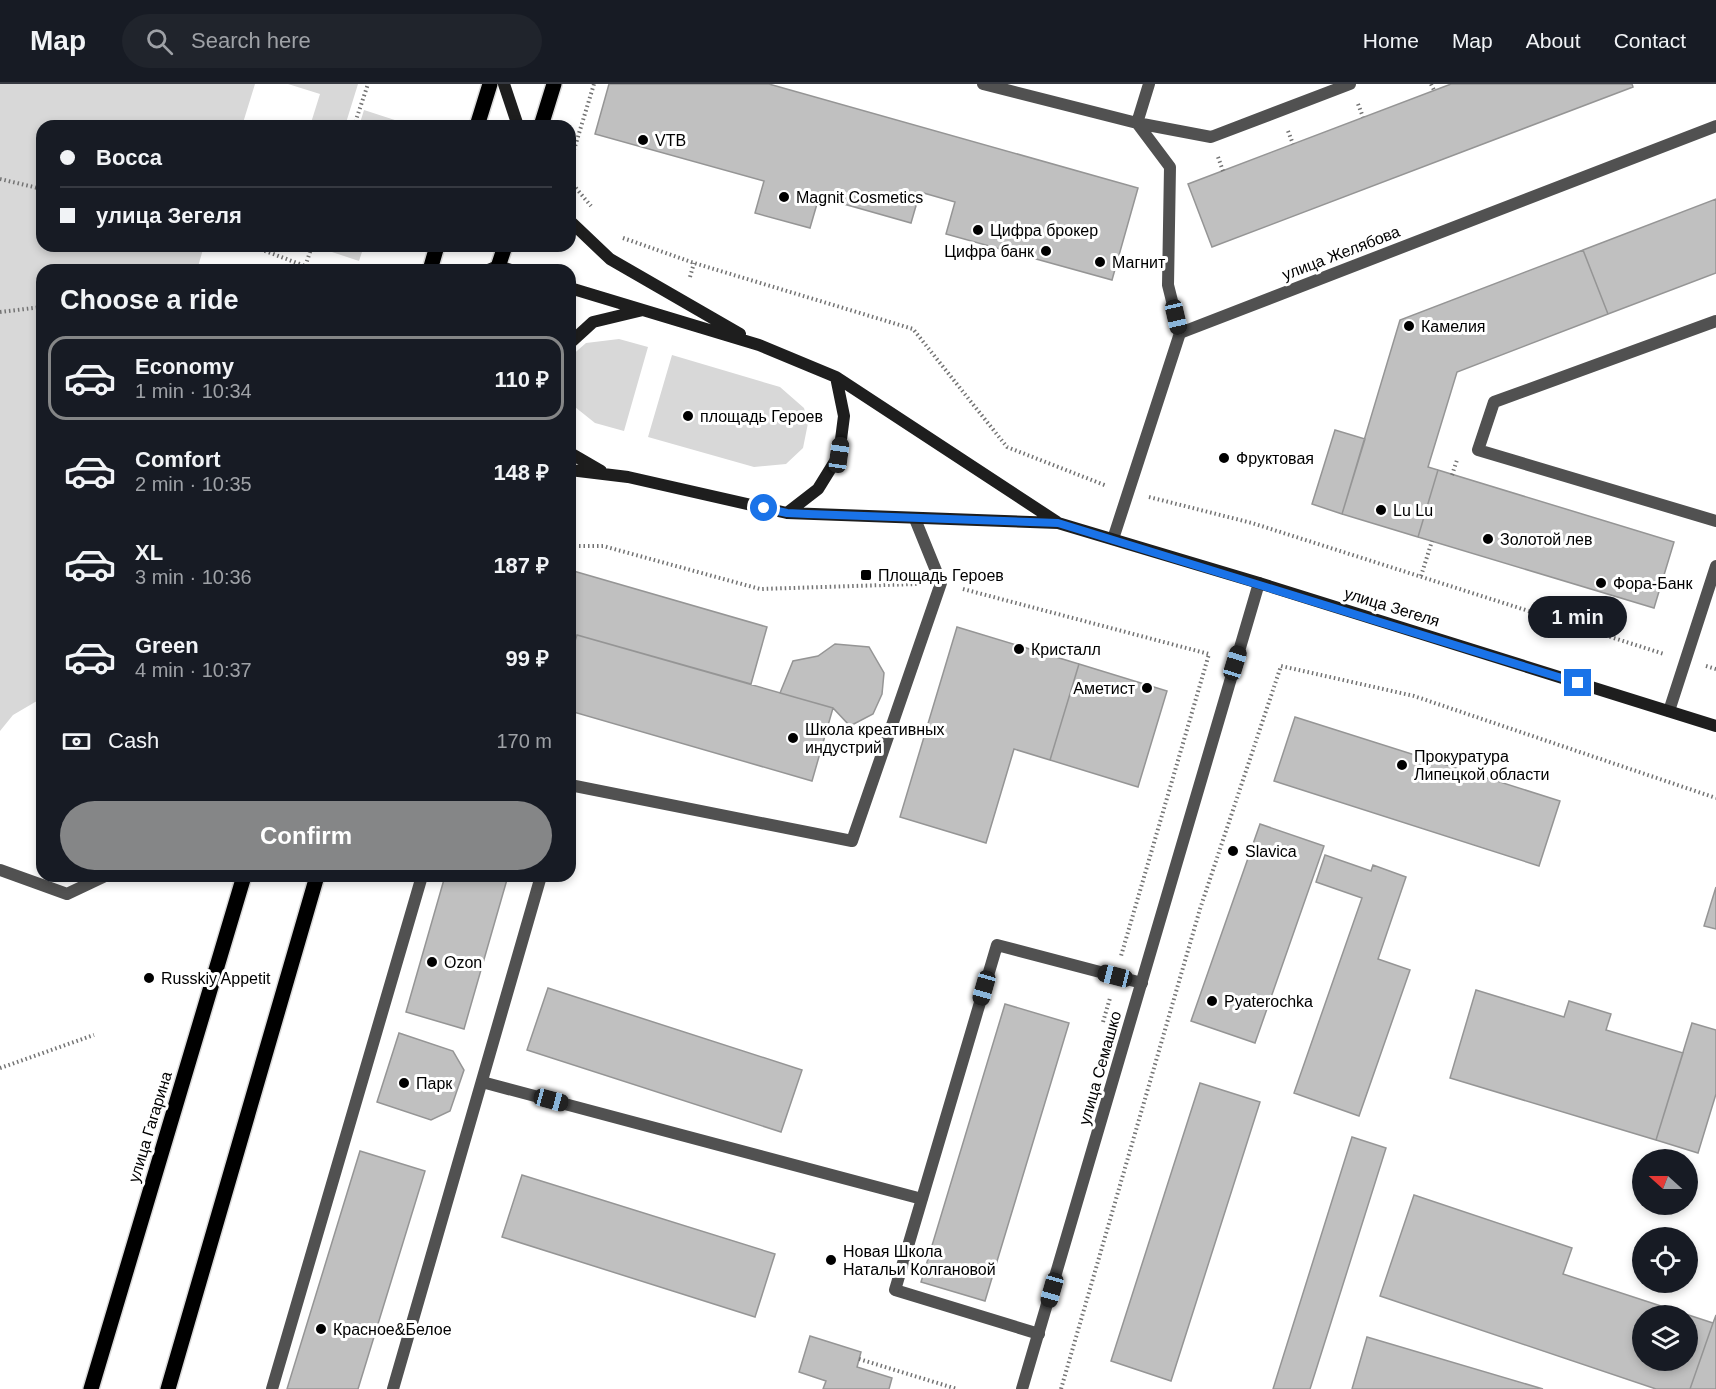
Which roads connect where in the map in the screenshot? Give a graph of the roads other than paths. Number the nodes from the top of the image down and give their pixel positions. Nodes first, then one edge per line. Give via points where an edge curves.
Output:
1 (490, 84) edge
2 (504, 84) edge
3 (554, 84) edge
4 (983, 84) edge
5 (1149, 84) edge
6 (1350, 84) edge
7 (479, 120) edge
8 (516, 120) edge
9 (543, 120) edge
10 (1137, 123) junction
11 (1716, 126) edge
12 (576, 227) edge
13 (576, 290) edge
14 (644, 310) junction
15 (1716, 321) edge
16 (1179, 333) junction
17 (576, 338) edge
18 (759, 345) junction
19 (836, 377) junction
20 (576, 456) edge
21 (576, 471) edge
22 (607, 474) junction
23 (787, 513) junction
24 (915, 519) junction
25 (1716, 521) edge
26 (1058, 523) junction
27 (1113, 539) junction
28 (1716, 566) edge
29 (1259, 583) junction
30 (1669, 711) junction
31 (1716, 726) edge
32 (576, 786) edge
33 (0, 870) edge
34 (93, 882) edge
35 (242, 882) edge
36 (315, 882) edge
37 (420, 882) edge
38 (539, 882) edge
39 (1142, 983) junction
40 (482, 1082) junction
41 (922, 1199) junction
42 (1039, 1334) junction
43 (91, 1389) edge
44 (168, 1389) edge
45 (272, 1389) edge
46 (393, 1389) edge
47 (1022, 1389) edge

1 - 7 main road
2 - 8 main road
3 - 9 main road
4 - 10 street
5 - 10 street
6 - 10 street via 1210,137
10 - 16 street via 1170,167 1168,285
11 - 16 street, улица Желябова
12 - 18 main road via 610,259
13 - 14 main road
14 - 17 main road via 593,322
14 - 18 main road
15 - 25 street via 1494,402 1478,450
16 - 27 street
18 - 19 main road
19 - 23 main road via 844,416 839,455 819,489
19 - 26 main road
20 - 22 main road
21 - 22 main road
22 - 23 main road
23 - 24 main road
24 - 26 main road
24 - 32 street via 941,583 852,841
26 - 27 main road, улица Зегеля
27 - 29 main road, улица Зегеля
28 - 30 street
29 - 30 main road, улица Зегеля
29 - 39 street, улица Семашко
30 - 31 main road, улица Зегеля
33 - 34 street via 68,894
35 - 43 main road, улица Гагарина
36 - 44 main road
37 - 45 street
38 - 40 street
39 - 41 street via 997,945
39 - 42 street, улица Семашко
40 - 41 street
40 - 46 street
41 - 42 street via 895,1290
42 - 47 street, улица Семашко

